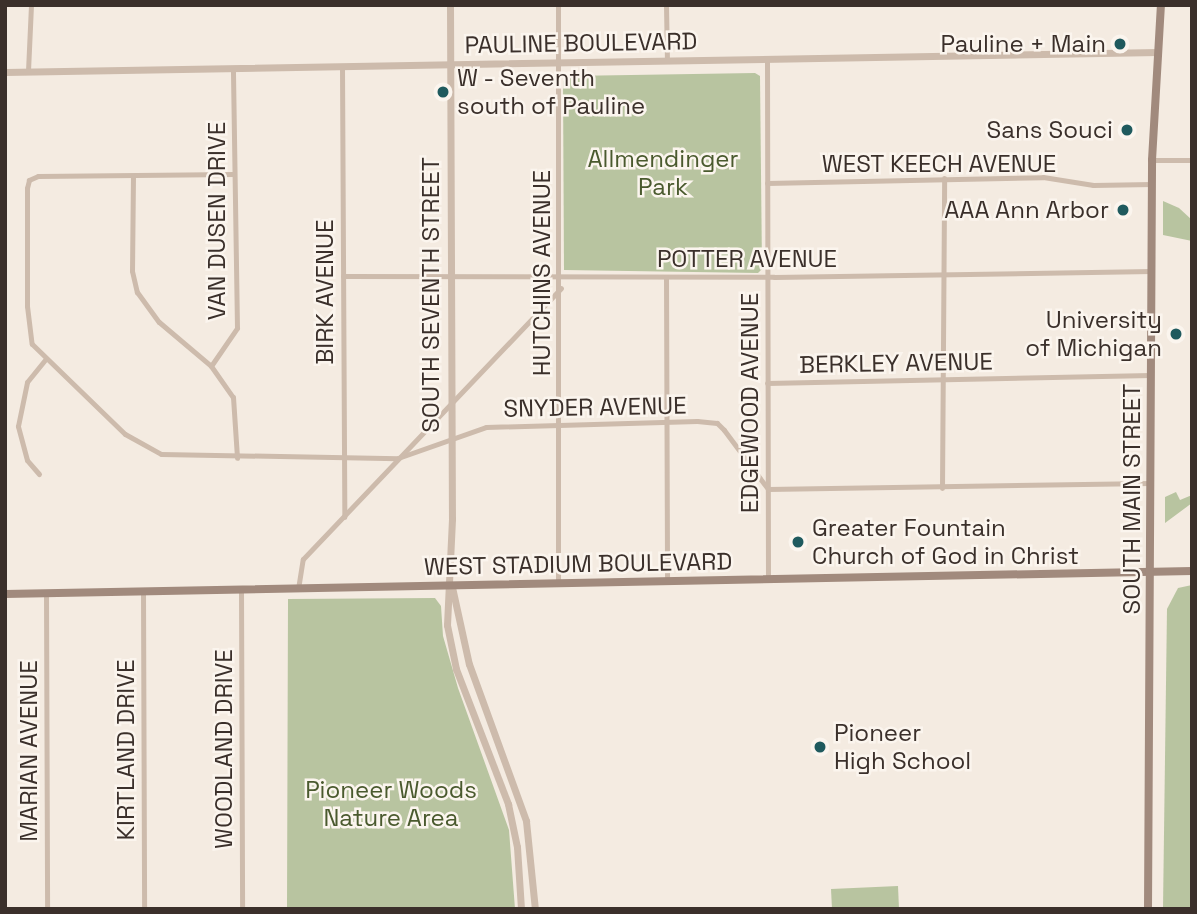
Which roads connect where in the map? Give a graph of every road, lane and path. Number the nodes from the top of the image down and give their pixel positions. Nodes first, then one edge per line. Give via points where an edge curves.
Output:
1 (31, 5) edge
2 (450, 5) edge
3 (558, 5) edge
4 (666, 5) edge
5 (1161, 5) edge
6 (1158, 52) junction
7 (767, 59) junction
8 (667, 61) junction
9 (558, 63) junction
10 (450, 65) junction
11 (342, 66) junction
12 (233, 69) junction
13 (28, 71) junction
14 (5, 72) edge
15 (1152, 160) junction
16 (1192, 160) edge
17 (234, 174) junction
18 (133, 176) junction
19 (944, 178) junction
20 (767, 183) junction
21 (1152, 184) junction
22 (1152, 271) junction
23 (343, 275) junction
24 (943, 275) junction
25 (450, 276) junction
26 (561, 276) junction
27 (666, 277) junction
28 (767, 277) junction
29 (561, 288) junction
30 (45, 360) junction
31 (211, 366) junction
32 (1151, 375) junction
33 (942, 380) junction
34 (767, 383) junction
35 (451, 401) junction
36 (667, 421) junction
37 (559, 423) junction
38 (451, 438) junction
39 (342, 457) junction
40 (237, 458) junction
41 (398, 458) junction
42 (40, 474) dead end
43 (1153, 483) junction
44 (942, 488) junction
45 (768, 489) junction
46 (344, 517) junction
47 (1192, 571) edge
48 (1152, 572) junction
49 (768, 579) junction
50 (667, 581) junction
51 (558, 583) junction
52 (451, 585) junction
53 (241, 589) junction
54 (298, 589) junction
55 (143, 591) junction
56 (46, 593) junction
57 (5, 594) edge
58 (47, 909) edge
59 (144, 909) edge
60 (242, 909) edge
61 (521, 909) edge
62 (535, 909) edge
63 (1148, 909) edge

1 - 13 street
2 - 10 street, SOUTH SEVENTH STREET
3 - 9 street, HUTCHINS AVENUE
4 - 8 street
5 - 6 main road, SOUTH MAIN STREET
6 - 7 street, PAULINE BOULEVARD
6 - 15 main road, SOUTH MAIN STREET
7 - 8 street, PAULINE BOULEVARD
7 - 20 street, EDGEWOOD AVENUE
8 - 9 street, PAULINE BOULEVARD
9 - 10 street, PAULINE BOULEVARD
9 - 26 street, HUTCHINS AVENUE
10 - 11 street, PAULINE BOULEVARD
10 - 25 street, SOUTH SEVENTH STREET
11 - 12 street, PAULINE BOULEVARD
11 - 23 street, BIRK AVENUE
12 - 13 street, PAULINE BOULEVARD
12 - 17 street, VAN DUSEN DRIVE
13 - 14 street, PAULINE BOULEVARD
15 - 16 street
15 - 21 main road, SOUTH MAIN STREET
17 - 18 street
17 - 31 street, VAN DUSEN DRIVE via 237,328
18 - 30 street, SNYDER AVENUE via 47,175 29,180 28,330
18 - 31 street via 132,271 137,292 159,322
19 - 20 street, WEST KEECH AVENUE
19 - 21 street, WEST KEECH AVENUE via 1043,177 1093,185
19 - 24 street
20 - 28 street, EDGEWOOD AVENUE
21 - 22 main road, SOUTH MAIN STREET
22 - 24 street, POTTER AVENUE
22 - 32 main road, SOUTH MAIN STREET
23 - 25 street, POTTER AVENUE
23 - 39 street, BIRK AVENUE
24 - 28 street, POTTER AVENUE
24 - 33 street
25 - 26 street, POTTER AVENUE
25 - 35 street, SOUTH SEVENTH STREET
26 - 27 street, POTTER AVENUE
26 - 29 street, HUTCHINS AVENUE
27 - 28 street, POTTER AVENUE
27 - 36 street
28 - 34 street, EDGEWOOD AVENUE
29 - 35 street
29 - 37 street, HUTCHINS AVENUE
30 - 40 street, SNYDER AVENUE via 146,448 176,457
30 - 42 street via 27,382 18,426 27,460
31 - 40 street via 233,397
32 - 33 street, BERKLEY AVENUE
32 - 43 main road, SOUTH MAIN STREET
33 - 34 street, BERKLEY AVENUE
33 - 44 street
34 - 45 street, EDGEWOOD AVENUE
35 - 38 street, SOUTH SEVENTH STREET
35 - 41 street
36 - 37 street, SNYDER AVENUE
36 - 45 street, SNYDER AVENUE via 717,423
36 - 50 street
37 - 38 street, SNYDER AVENUE via 486,427
37 - 51 street, HUTCHINS AVENUE
38 - 41 street, SNYDER AVENUE
38 - 52 street, SOUTH SEVENTH STREET
39 - 40 street, SNYDER AVENUE
39 - 41 street, SNYDER AVENUE
39 - 46 street, BIRK AVENUE
41 - 46 street
43 - 44 street
43 - 48 main road, SOUTH MAIN STREET
44 - 45 street
45 - 49 street, EDGEWOOD AVENUE
46 - 54 street via 303,559
47 - 48 main road, WEST STADIUM BOULEVARD
48 - 49 main road, WEST STADIUM BOULEVARD
48 - 63 main road, SOUTH MAIN STREET
49 - 50 main road, WEST STADIUM BOULEVARD
50 - 51 main road, WEST STADIUM BOULEVARD
51 - 52 main road, WEST STADIUM BOULEVARD
52 - 54 main road, WEST STADIUM BOULEVARD
52 - 61 street, SOUTH SEVENTH STREET via 446,609 449,645 508,804 517,847
52 - 62 street, SOUTH SEVENTH STREET via 469,664 526,821
53 - 54 main road, WEST STADIUM BOULEVARD
53 - 55 main road, WEST STADIUM BOULEVARD
53 - 60 street, WOODLAND DRIVE
55 - 56 main road, WEST STADIUM BOULEVARD
55 - 59 street, KIRTLAND DRIVE
56 - 57 main road, WEST STADIUM BOULEVARD
56 - 58 street, MARIAN AVENUE

